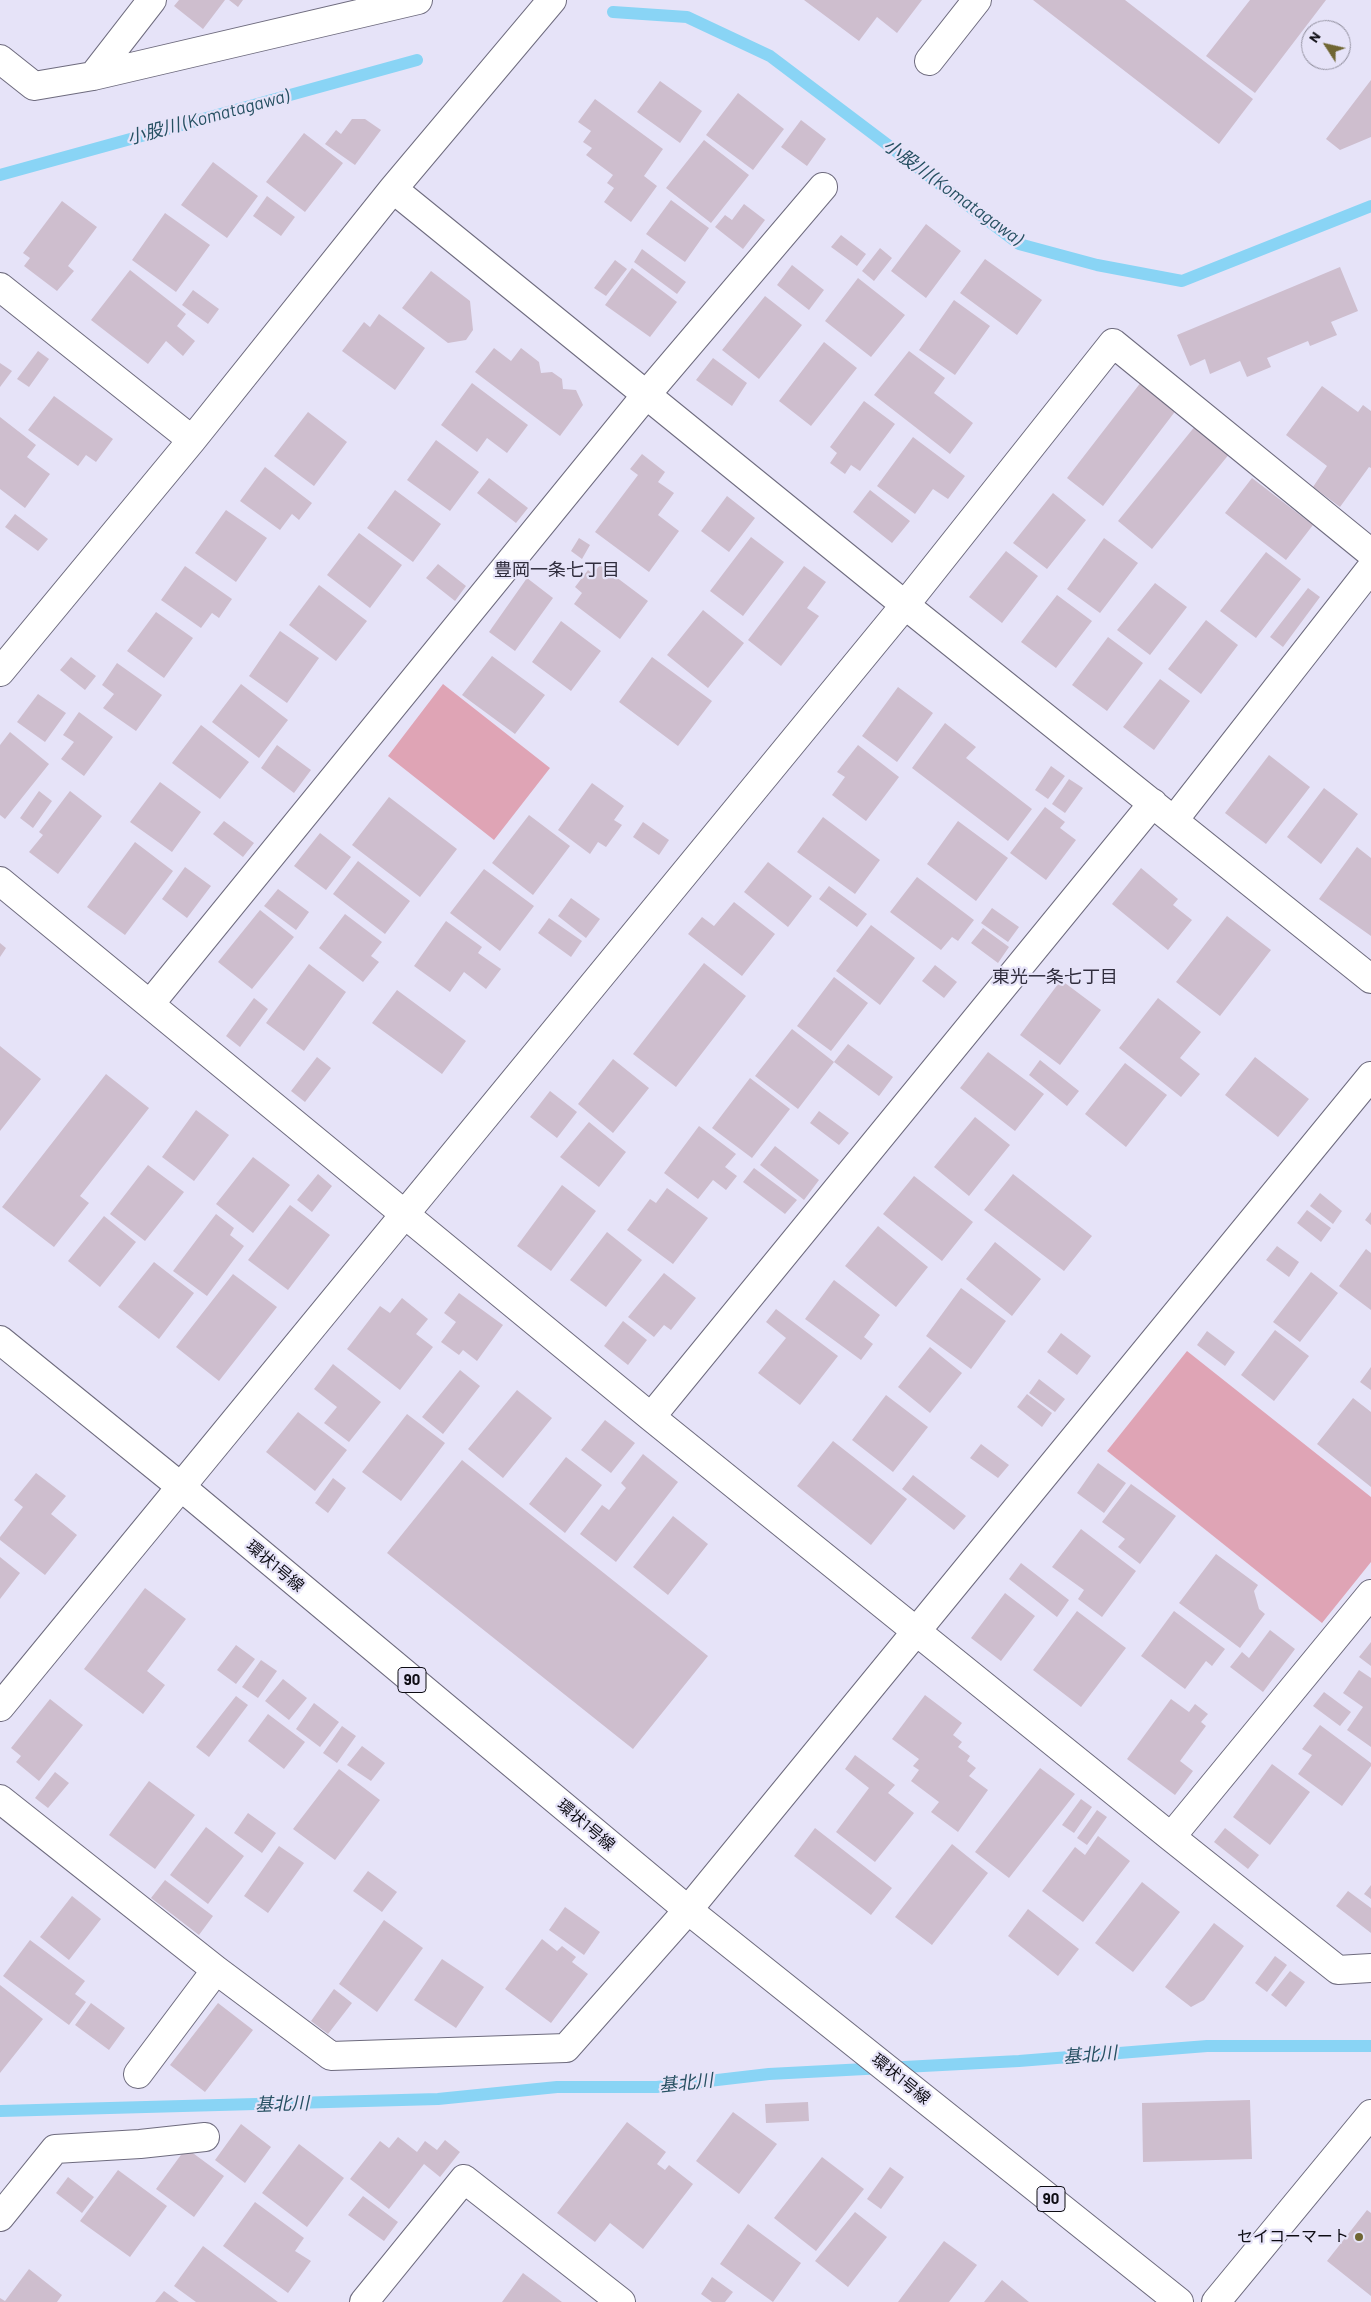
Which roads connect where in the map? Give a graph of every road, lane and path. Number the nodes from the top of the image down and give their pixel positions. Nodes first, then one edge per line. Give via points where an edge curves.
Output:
1 (152, 0) edge
2 (418, 0) edge
3 (552, 0) edge
4 (977, 0) edge
5 (0, 59) edge
6 (929, 61) dead end
7 (93, 76) junction
8 (822, 187) dead end
9 (393, 189) junction
10 (0, 287) edge
11 (646, 394) junction
12 (192, 440) junction
13 (1371, 553) edge
14 (1371, 568) edge
15 (905, 605) junction
16 (0, 672) edge
17 (1153, 803) junction
18 (1174, 820) junction
19 (0, 881) edge
20 (1371, 979) edge
21 (150, 1004) junction
22 (1371, 1076) edge
23 (405, 1216) junction
24 (0, 1340) edge
25 (651, 1417) junction
26 (180, 1486) junction
27 (1371, 1594) edge
28 (916, 1631) junction
29 (0, 1707) edge
30 (0, 1799) edge
31 (1171, 1837) junction
32 (688, 1910) junction
33 (1371, 1968) edge
34 (216, 1970) junction
35 (138, 2074) dead end
36 (1371, 2114) edge
37 (205, 2137) dead end
38 (0, 2217) edge
39 (364, 2302) edge
40 (621, 2302) edge
41 (1179, 2302) edge
42 (1216, 2302) edge

1 - 7 street
2 - 7 street
3 - 9 street
4 - 6 street
5 - 7 street via 34,86
8 - 11 street
9 - 11 street
9 - 12 street
10 - 12 street
11 - 15 street
11 - 21 street
12 - 16 street
13 - 15 street via 1113,343
14 - 18 street
15 - 17 street
15 - 23 street
17 - 18 street
17 - 25 street
18 - 20 street
19 - 21 street
21 - 23 street
22 - 28 street
23 - 25 street
23 - 26 street
24 - 26 street, 環状1号線 / 90
25 - 28 street
26 - 29 street
26 - 32 street, 環状1号線 / 90
27 - 31 street
28 - 31 street
28 - 32 street
30 - 34 street
31 - 33 street via 1338,1970
32 - 34 street via 566,2048 332,2056
32 - 41 street, 環状1号線 / 90
34 - 35 street
36 - 42 street
37 - 38 street via 55,2149
39 - 40 street via 464,2179

